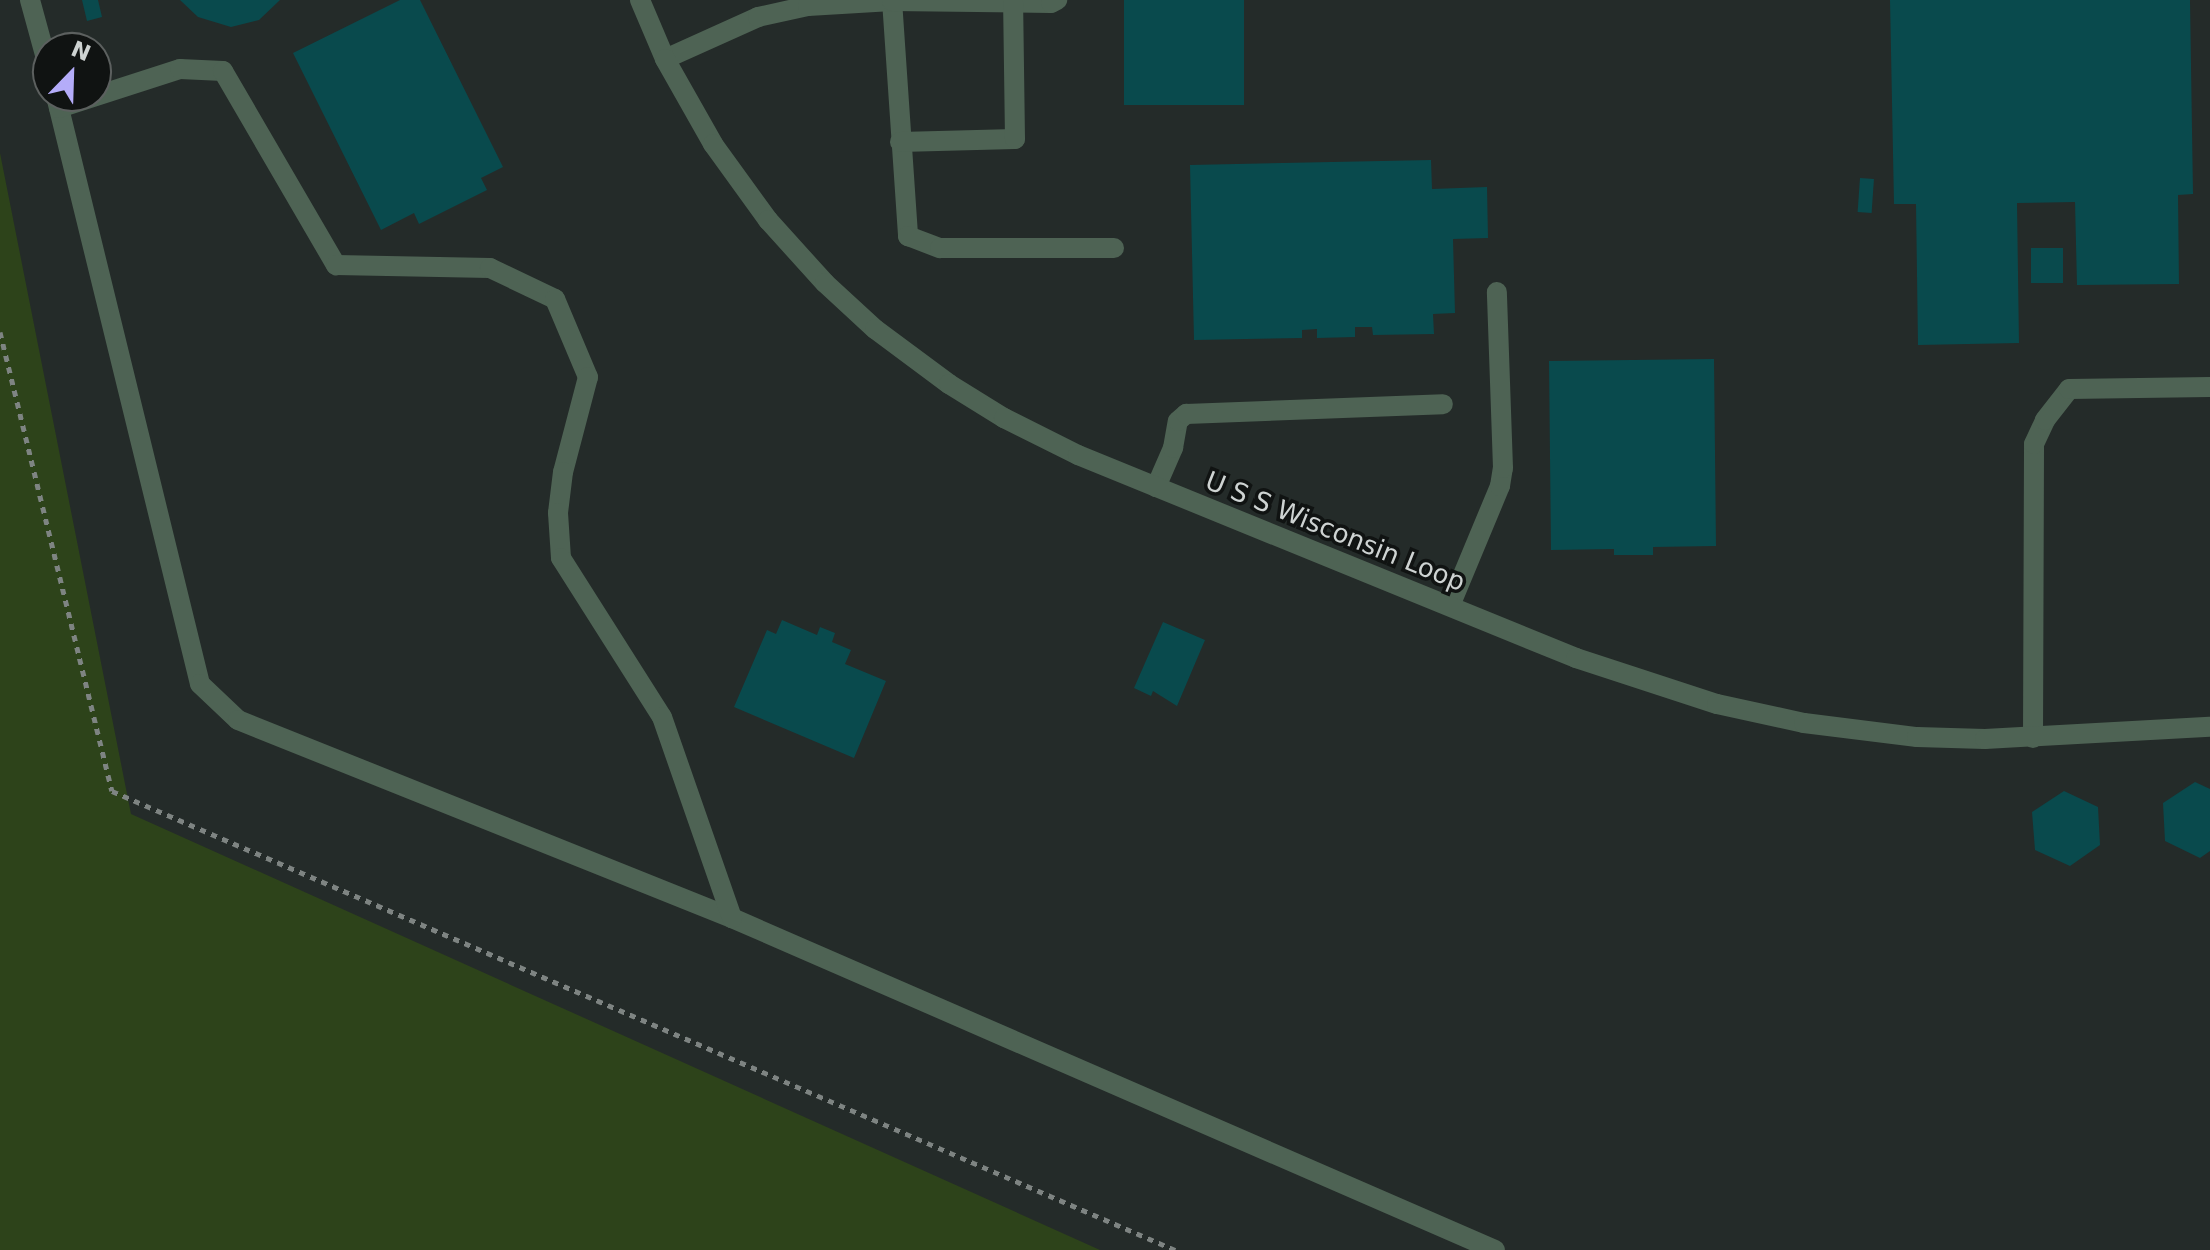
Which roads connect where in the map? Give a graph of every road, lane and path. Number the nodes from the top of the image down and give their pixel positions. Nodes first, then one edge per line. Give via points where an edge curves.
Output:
1 (30, 0) edge
2 (640, 0) edge
3 (892, 0) edge
4 (1057, 0) edge
5 (1013, 3) junction
6 (39, 32) edge
7 (665, 59) junction
8 (112, 87) edge
9 (60, 112) edge
10 (900, 142) junction
11 (1114, 248) dead end
12 (1497, 292) dead end
13 (0, 332) edge
14 (2210, 387) edge
15 (1443, 404) dead end
16 (1156, 487) junction
17 (1450, 606) junction
18 (2210, 727) edge
19 (2033, 738) junction
20 (732, 918) junction
21 (1175, 1250) edge
22 (1495, 1250) edge

1 - 6 street
2 - 7 street, U S S Wisconsin Loop
3 - 5 street
3 - 7 street via 808,6 758,17
3 - 10 street
4 - 5 street
5 - 10 street via 1015,139
7 - 16 street, U S S Wisconsin Loop via 713,144 768,220 875,329 1004,418
8 - 20 street via 180,69 223,71 336,265 490,268 555,299 588,377 563,472 558,513 561,558 662,717
9 - 20 street via 200,684 238,720
10 - 11 street via 908,236 924,244
12 - 17 street via 1503,468
13 - 21 path via 112,791
14 - 19 street via 2069,389 2045,420 2034,444
15 - 16 street via 1186,414 1178,421
16 - 17 street, U S S Wisconsin Loop
17 - 19 street, U S S Wisconsin Loop via 1576,658 1717,704 1804,723 1917,737
18 - 19 street, U S S Wisconsin Loop
20 - 22 street

